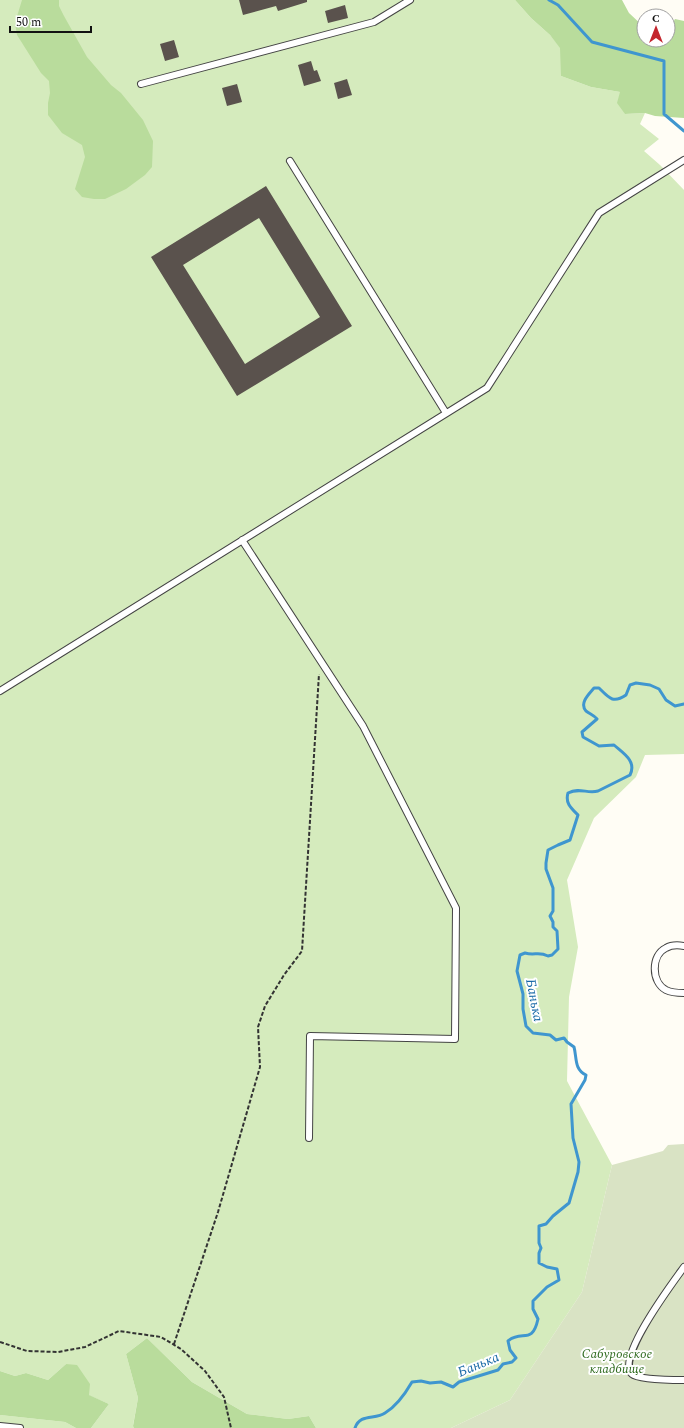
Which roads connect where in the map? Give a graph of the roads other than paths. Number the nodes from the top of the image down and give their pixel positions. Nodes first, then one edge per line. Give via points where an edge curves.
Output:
1 (408, 0) edge
2 (142, 84) dead end
3 (684, 160) edge
4 (290, 161) dead end
5 (446, 413) junction
6 (242, 540) junction
7 (0, 692) edge
8 (684, 946) edge
9 (684, 993) edge
10 (309, 1138) dead end
11 (684, 1267) edge
12 (684, 1380) edge
13 (0, 1426) edge
14 (20, 1428) edge

1 - 2 lane via 374,22
3 - 5 lane via 599,214 487,388
4 - 5 lane
5 - 6 lane
6 - 7 lane
6 - 10 lane via 363,726 456,908 455,1039 310,1036
8 - 9 lane via 674,945 660,952 655,966 658,983 666,990
11 - 12 lane via 657,1304 637,1339 631,1354 630,1366 630,1372 641,1378
13 - 14 lane

